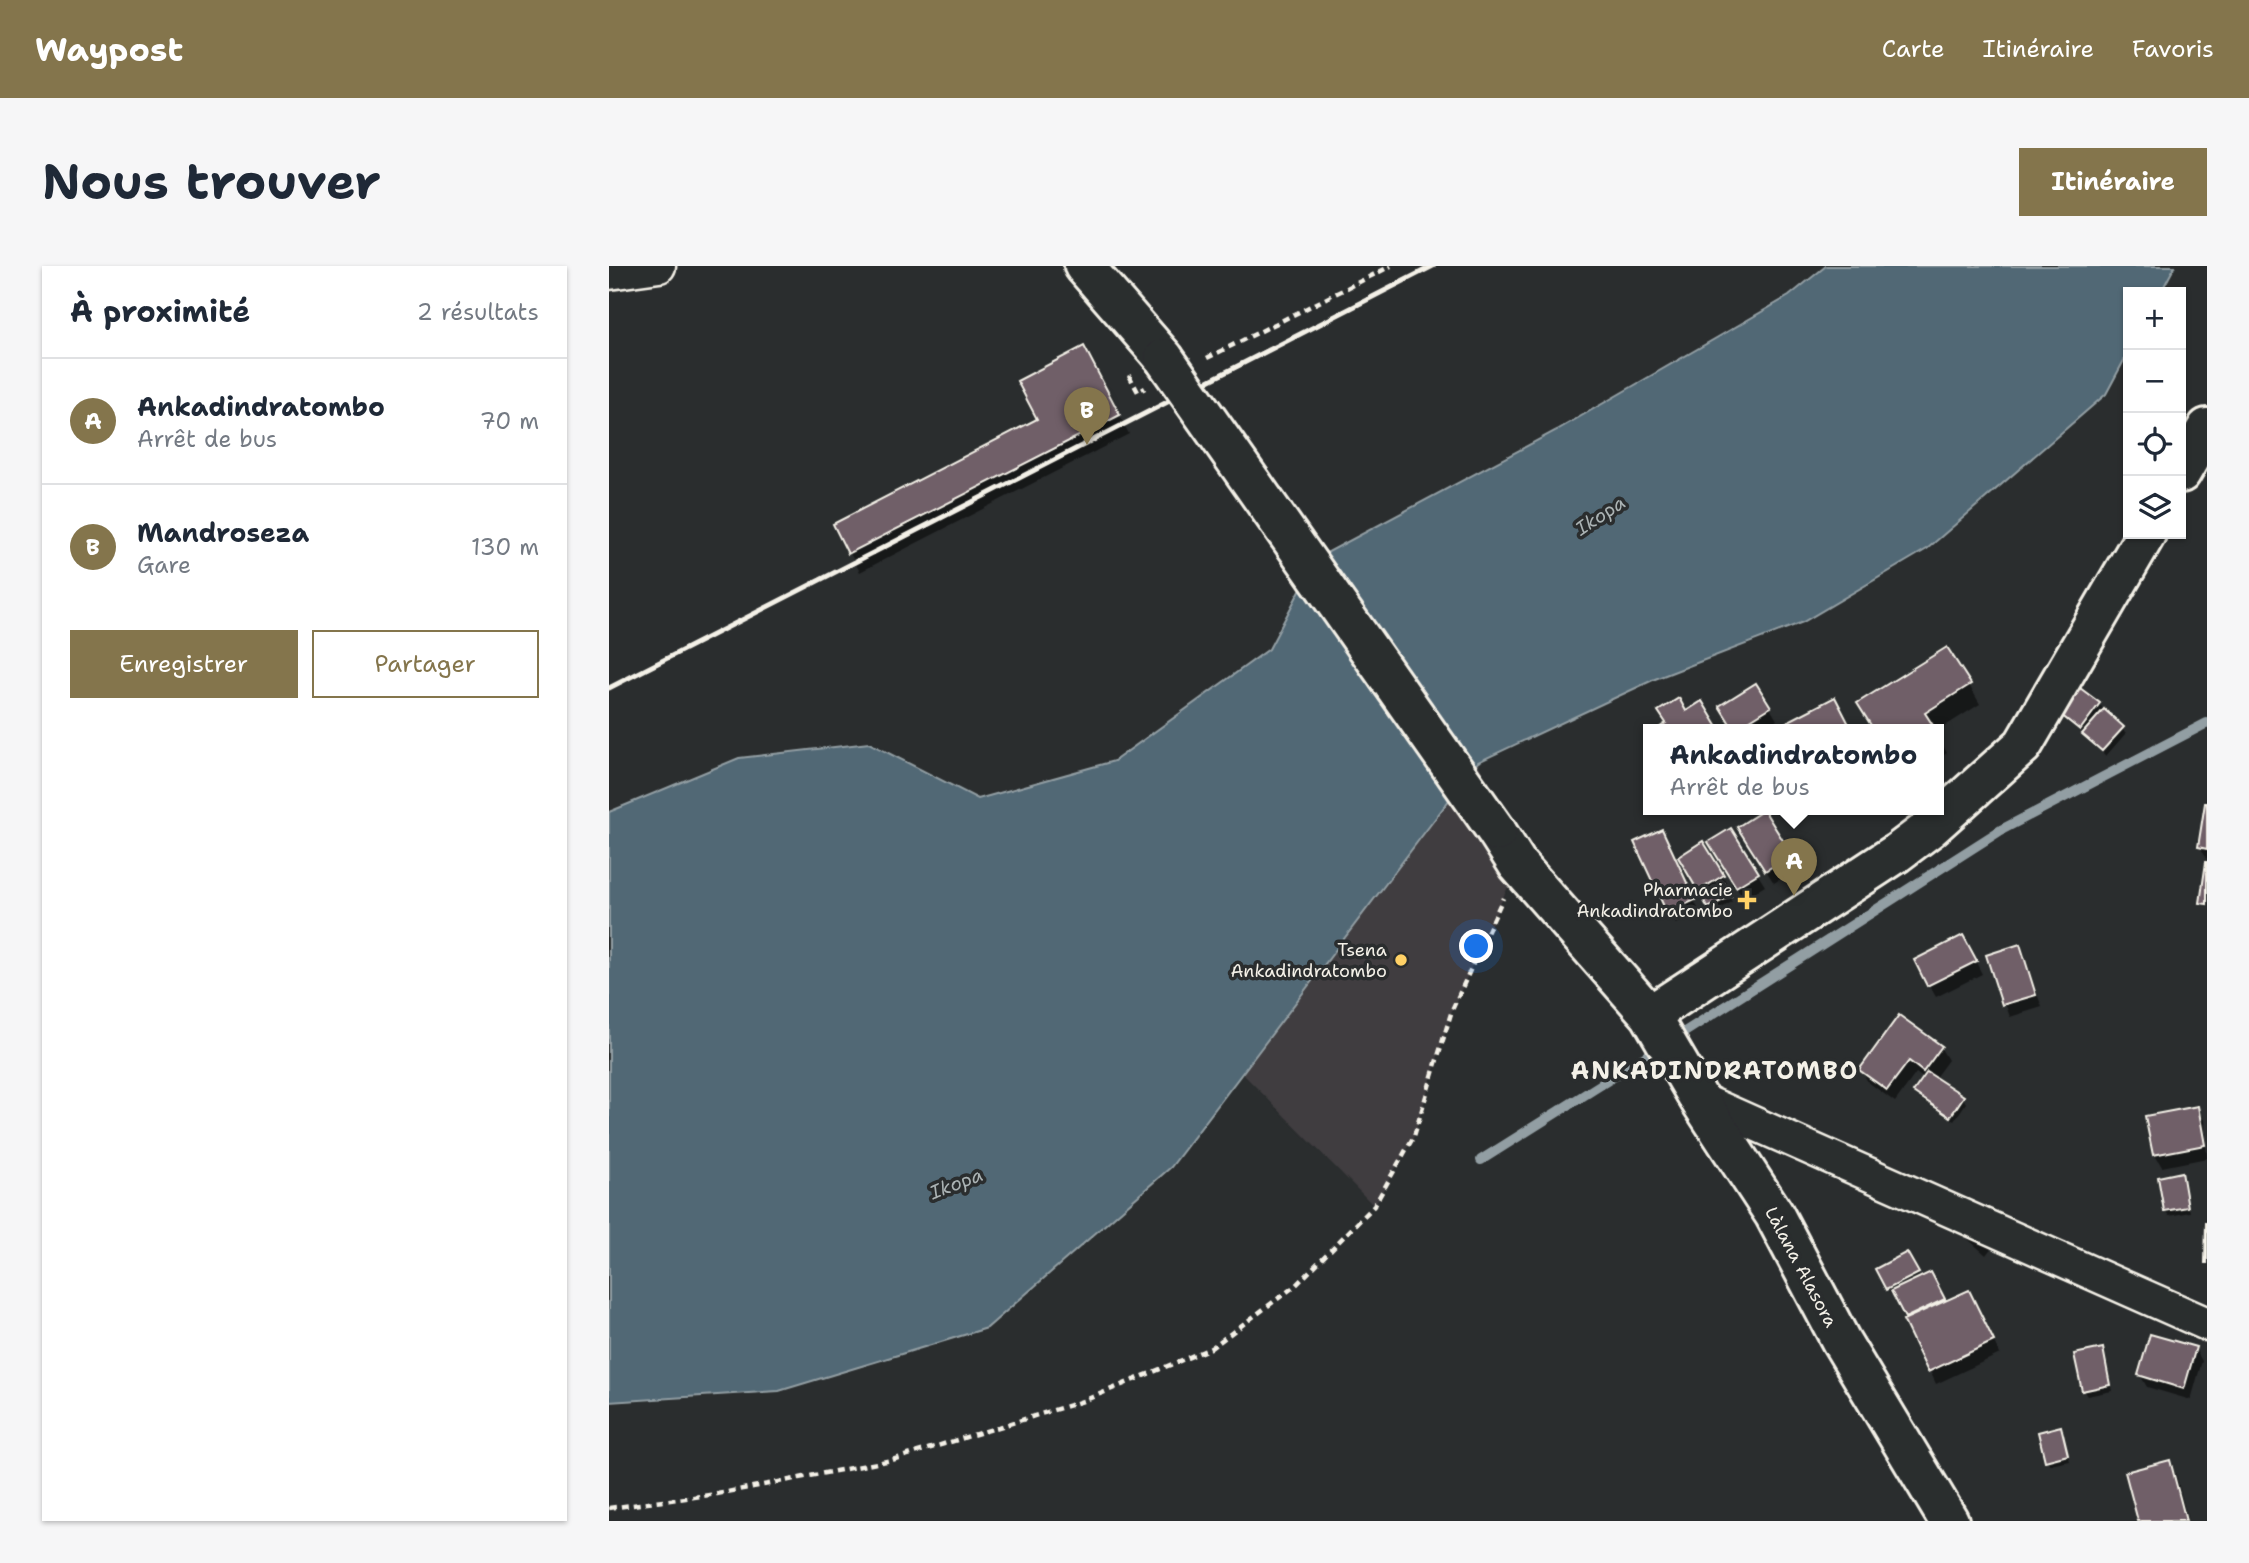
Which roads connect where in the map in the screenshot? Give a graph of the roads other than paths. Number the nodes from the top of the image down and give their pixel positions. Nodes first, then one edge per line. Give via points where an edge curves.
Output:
1 (659, 266) edge
2 (1084, 266) edge
3 (609, 273) edge
4 (2207, 428) edge
5 (2186, 464) edge
6 (2142, 539) edge
7 (1650, 1014) junction
8 (1699, 1099) junction
9 (2207, 1324) edge
10 (1949, 1521) edge

1 - 3 street
2 - 7 main road, Làlana Alasora, bridge via 1172,368 1518,865
4 - 5 main road
6 - 7 main road via 2023,745 1897,853
7 - 8 main road, Làlana Alasora
8 - 9 street
8 - 10 main road, Làlana Alasora via 1774,1214 1841,1341

